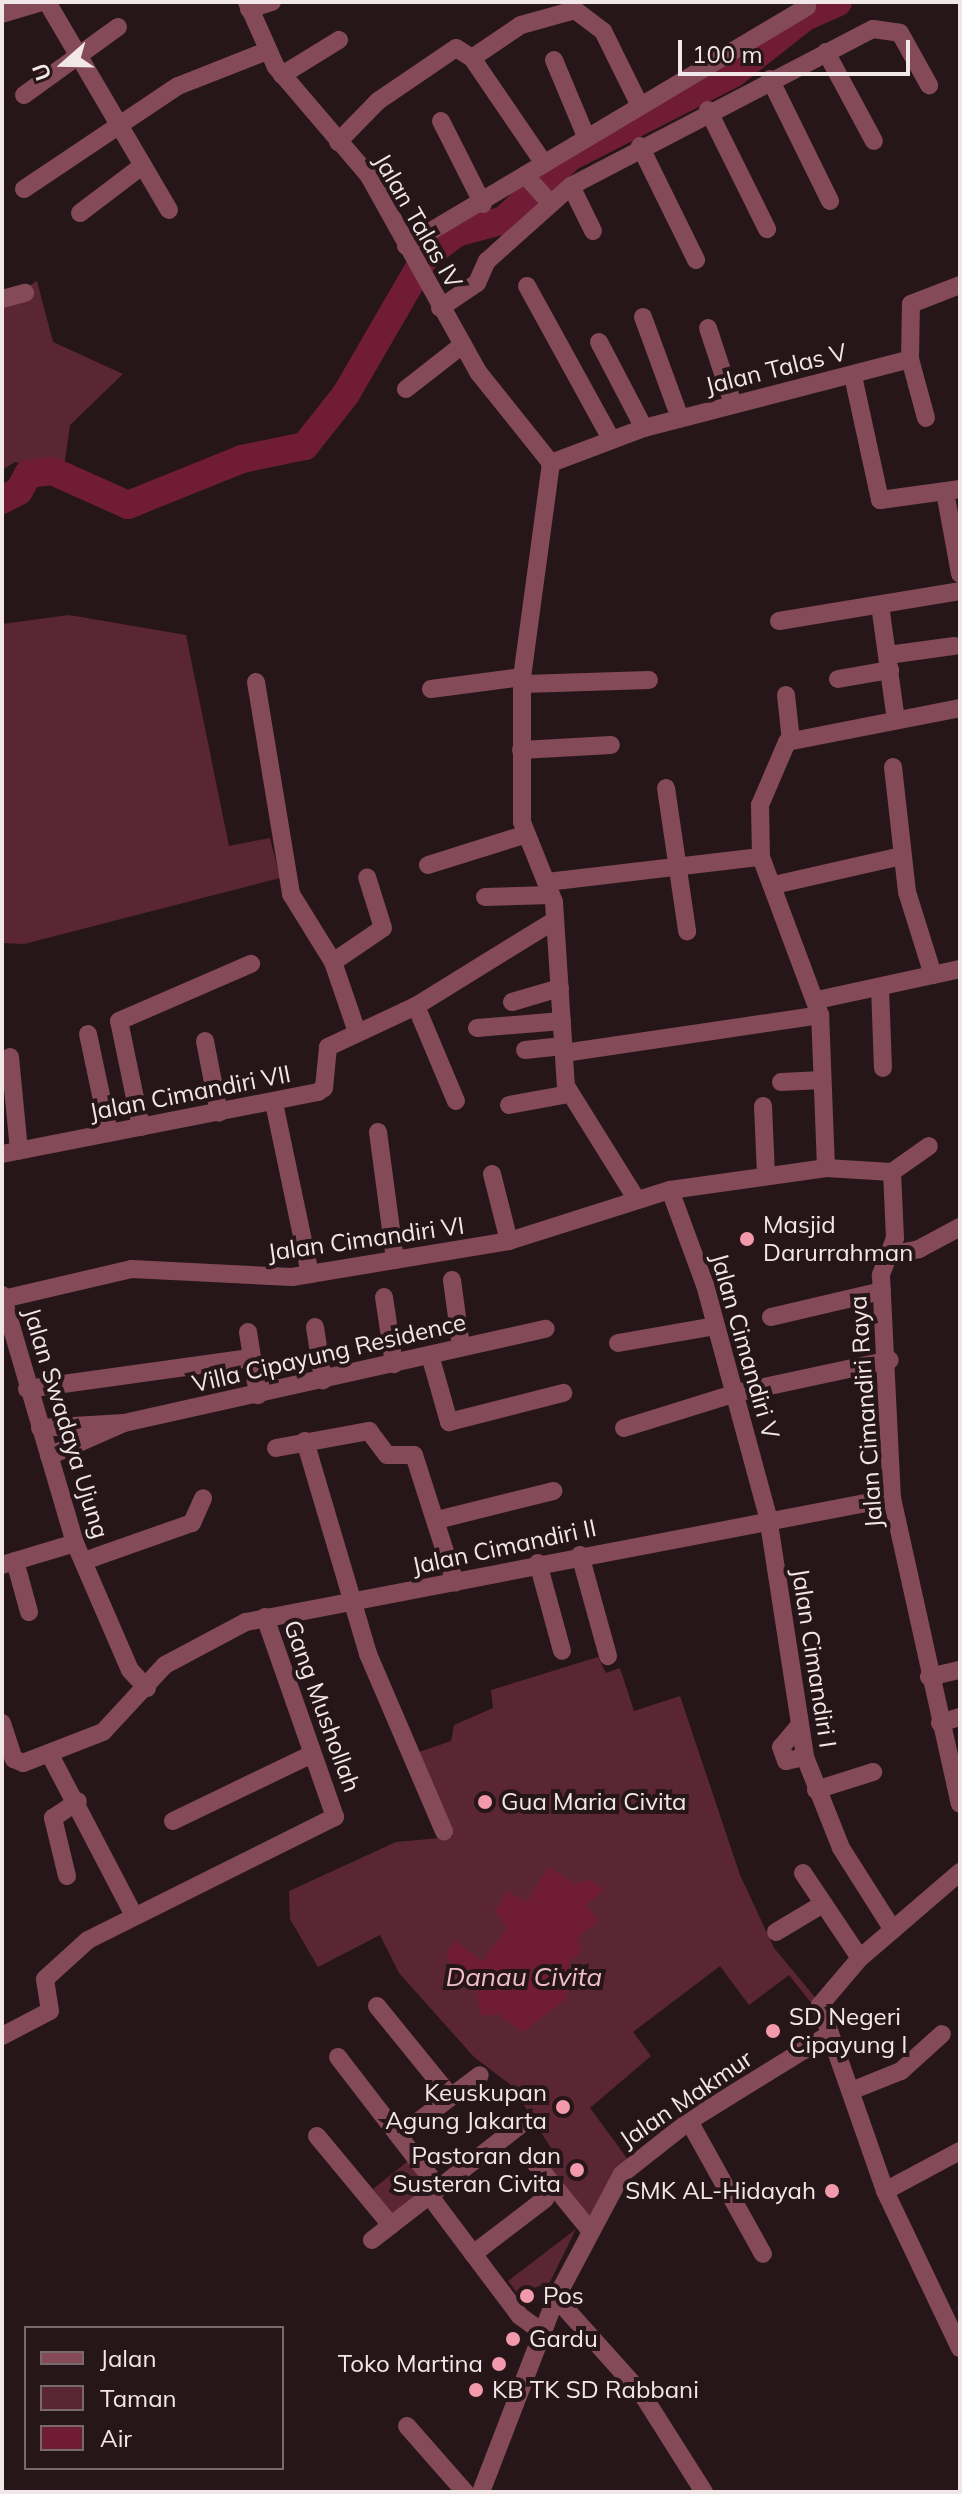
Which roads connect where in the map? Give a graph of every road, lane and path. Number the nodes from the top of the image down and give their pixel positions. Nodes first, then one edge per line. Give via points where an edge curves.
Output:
1 (44, 2) edge
2 (272, 2) edge
3 (248, 5) edge
4 (807, 7) dead end
5 (2, 14) edge
6 (118, 27) dead end
7 (339, 40) dead end
8 (267, 51) junction
9 (826, 52) junction
10 (75, 55) junction
11 (472, 58) junction
12 (554, 60) dead end
13 (282, 75) junction
14 (770, 79) junction
15 (929, 85) dead end
16 (24, 95) dead end
17 (640, 106) junction
18 (708, 110) junction
19 (441, 121) dead end
20 (120, 129) junction
21 (585, 134) junction
22 (874, 141) dead end
23 (338, 142) junction
24 (640, 146) junction
25 (543, 162) junction
26 (142, 166) junction
27 (530, 180) junction
28 (571, 186) junction
29 (24, 189) dead end
30 (830, 201) dead end
31 (550, 203) junction
32 (483, 204) junction
33 (169, 210) dead end
34 (80, 213) dead end
35 (767, 229) dead end
36 (593, 231) dead end
37 (409, 250) junction
38 (696, 260) dead end
39 (960, 285) edge
40 (527, 286) dead end
41 (25, 293) dead end
42 (2, 299) edge
43 (440, 308) junction
44 (643, 317) dead end
45 (708, 328) dead end
46 (599, 342) dead end
47 (461, 346) junction
48 (910, 359) junction
49 (853, 376) junction
50 (406, 389) dead end
51 (733, 404) junction
52 (680, 418) junction
53 (926, 418) dead end
54 (644, 428) junction
55 (611, 439) junction
56 (551, 463) junction
57 (953, 490) edge
58 (960, 574) edge
59 (960, 591) edge
60 (880, 605) junction
61 (779, 621) dead end
62 (954, 646) dead end
63 (889, 663) junction
64 (838, 679) dead end
65 (649, 680) dead end
66 (523, 681) junction
67 (256, 682) dead end
68 (431, 689) dead end
69 (786, 695) dead end
70 (960, 708) edge
71 (896, 720) junction
72 (791, 741) junction
73 (611, 745) dead end
74 (521, 750) junction
75 (893, 767) dead end
76 (666, 788) dead end
77 (524, 835) junction
78 (902, 856) junction
79 (761, 857) junction
80 (428, 865) dead end
81 (677, 865) junction
82 (367, 877) dead end
83 (774, 885) junction
84 (549, 888) junction
85 (485, 897) dead end
86 (555, 920) junction
87 (687, 931) dead end
88 (333, 962) junction
89 (251, 964) dead end
90 (960, 969) edge
91 (933, 975) junction
92 (880, 987) junction
93 (560, 988) junction
94 (512, 1002) dead end
95 (416, 1006) junction
96 (818, 1007) junction
97 (562, 1021) junction
98 (477, 1028) dead end
99 (357, 1032) junction
100 (88, 1034) dead end
101 (205, 1041) dead end
102 (525, 1050) dead end
103 (564, 1050) junction
104 (10, 1057) dead end
105 (883, 1068) dead end
106 (822, 1080) junction
107 (781, 1082) dead end
108 (569, 1094) junction
109 (456, 1101) dead end
110 (274, 1103) junction
111 (509, 1105) dead end
112 (763, 1106) dead end
113 (219, 1113) junction
114 (141, 1127) junction
115 (378, 1132) dead end
116 (109, 1133) junction
117 (929, 1146) dead end
118 (11, 1153) edge
119 (826, 1168) junction
120 (892, 1172) junction
121 (492, 1174) dead end
122 (766, 1176) junction
123 (670, 1190) junction
124 (635, 1197) junction
125 (960, 1227) edge
126 (509, 1241) junction
127 (889, 1255) junction
128 (395, 1260) junction
129 (310, 1274) junction
130 (452, 1280) dead end
131 (882, 1291) junction
132 (384, 1297) dead end
133 (3, 1303) edge
134 (771, 1317) dead end
135 (715, 1326) junction
136 (315, 1327) dead end
137 (546, 1329) dead end
138 (248, 1332) dead end
139 (618, 1343) dead end
140 (461, 1347) junction
141 (430, 1355) junction
142 (243, 1359) dead end
143 (890, 1360) junction
144 (10, 1364) edge
145 (394, 1364) junction
146 (323, 1380) junction
147 (27, 1389) junction
148 (563, 1393) dead end
149 (736, 1394) junction
150 (258, 1395) junction
151 (124, 1423) junction
152 (68, 1426) junction
153 (40, 1428) junction
154 (624, 1428) dead end
155 (305, 1441) junction
156 (73, 1446) junction
157 (276, 1448) dead end
158 (49, 1456) junction
159 (553, 1491) dead end
160 (203, 1498) dead end
161 (892, 1498) junction
162 (768, 1517) junction
163 (437, 1520) junction
164 (75, 1543) junction
165 (580, 1555) junction
166 (84, 1561) junction
167 (8, 1563) edge
168 (538, 1563) junction
169 (455, 1583) junction
170 (353, 1600) junction
171 (29, 1612) dead end
172 (265, 1617) junction
173 (562, 1651) dead end
174 (608, 1656) dead end
175 (960, 1670) edge
176 (929, 1677) junction
177 (147, 1688) junction
178 (960, 1717) edge
179 (2, 1723) edge
180 (940, 1723) junction
181 (49, 1753) junction
182 (310, 1755) junction
183 (873, 1772) dead end
184 (816, 1790) junction
185 (78, 1801) junction
186 (960, 1804) edge
187 (173, 1821) dead end
188 (444, 1831) dead end
189 (960, 1872) edge
190 (803, 1873) dead end
191 (67, 1876) dead end
192 (823, 1904) junction
193 (133, 1914) junction
194 (893, 1930) junction
195 (776, 1932) dead end
196 (860, 1958) junction
197 (377, 2006) dead end
198 (830, 2034) junction
199 (942, 2034) dead end
200 (2, 2036) edge
201 (338, 2057) dead end
202 (480, 2075) dead end
203 (851, 2091) junction
204 (451, 2097) junction
205 (689, 2121) junction
206 (520, 2125) dead end
207 (317, 2136) dead end
208 (399, 2136) junction
209 (960, 2151) edge
210 (536, 2164) dead end
211 (885, 2191) junction
212 (434, 2192) junction
213 (545, 2199) dead end
214 (391, 2225) junction
215 (589, 2229) junction
216 (372, 2240) dead end
217 (473, 2254) junction
218 (763, 2254) dead end
219 (556, 2298) junction
220 (542, 2332) junction
221 (960, 2348) edge
222 (407, 2426) dead end
223 (465, 2492) edge
224 (481, 2492) edge
225 (704, 2492) edge

1 - 5 street
1 - 10 street
2 - 3 street
3 - 8 street, Jalan Talas IV
4 - 17 street
6 - 10 street
7 - 13 street
8 - 13 street, Jalan Talas IV
8 - 20 street via 197,75
9 - 14 street
9 - 15 street via 873,29 900,33
9 - 22 street
10 - 16 street
10 - 20 street
11 - 17 street via 521,25 575,10 603,31
11 - 23 street via 456,48 378,101
11 - 25 street
12 - 21 street
13 - 23 street, Jalan Talas IV
14 - 18 street
14 - 30 street
17 - 21 street
18 - 24 street
18 - 35 street
19 - 32 street
20 - 26 street
20 - 29 street
21 - 25 street
23 - 37 street, Jalan Talas IV via 376,187
24 - 28 street
24 - 38 street
25 - 27 street
26 - 33 street
26 - 34 street
27 - 31 street
27 - 32 street
28 - 31 street
28 - 36 street
31 - 43 street via 487,261 477,283
32 - 37 street
37 - 43 street, Jalan Talas IV
39 - 48 street via 911,304
40 - 55 street
41 - 42 street
43 - 47 street, Jalan Talas IV
44 - 52 street
45 - 51 street
46 - 54 street
47 - 50 street
47 - 56 street, Jalan Talas IV
48 - 49 street, Jalan Talas V
48 - 53 street
49 - 51 street, Jalan Talas V
49 - 57 street via 880,500
51 - 52 street, Jalan Talas V
52 - 54 street, Jalan Talas V
54 - 55 street, Jalan Talas V
55 - 56 street, Jalan Talas V
56 - 66 street
57 - 58 street
59 - 60 street
60 - 61 street
60 - 63 street
62 - 63 street
63 - 64 street
63 - 71 street
65 - 66 street
66 - 68 street
66 - 74 street
67 - 88 street via 291,894
69 - 72 street
70 - 71 street
71 - 72 street
72 - 79 street via 780,747 760,805
73 - 74 street
74 - 77 street
75 - 78 street
76 - 81 street
77 - 80 street
77 - 84 street
78 - 83 street
78 - 91 street
79 - 81 street
79 - 83 street
81 - 84 street
81 - 87 street
82 - 88 street via 383,928
83 - 96 street
84 - 85 street
84 - 86 street
86 - 93 street
86 - 95 street, Jalan Cimandiri VII
88 - 99 street
89 - 114 street via 119,1021
90 - 91 street
91 - 92 street
92 - 96 street
92 - 105 street
93 - 94 street
93 - 97 street
95 - 99 street, Jalan Cimandiri VII
95 - 109 street
96 - 103 street
96 - 106 street
97 - 98 street
97 - 103 street
99 - 110 street, Jalan Cimandiri VII via 328,1047 324,1088
100 - 116 street
101 - 113 street
102 - 103 street
103 - 108 street
104 - 118 street
106 - 107 street
106 - 119 street
108 - 111 street
108 - 124 street
110 - 113 street, Jalan Cimandiri VII
110 - 129 street
112 - 122 street
113 - 114 street, Jalan Cimandiri VII
114 - 116 street, Jalan Cimandiri VII
115 - 128 street
116 - 118 street, Jalan Cimandiri VII
117 - 120 street
119 - 120 street
119 - 122 street
120 - 127 street, Jalan Cimandiri Raya via 896,1224
121 - 126 street
122 - 123 street
123 - 124 street
123 - 135 street, Jalan Cimandiri V
124 - 126 street, Jalan Cimandiri VI
125 - 127 street via 919,1249
126 - 128 street, Jalan Cimandiri VI
127 - 131 street, Jalan Cimandiri Raya
128 - 129 street, Jalan Cimandiri VI
129 - 133 street, Jalan Cimandiri VI via 273,1280 132,1269
130 - 140 street
131 - 134 street
131 - 143 street, Jalan Cimandiri Raya
132 - 145 street
133 - 144 street, Jalan Swadaya Ujung
135 - 139 street
135 - 149 street, Jalan Cimandiri V
136 - 146 street
137 - 140 street, Villa Cipayung Residence
138 - 150 street
140 - 141 street, Villa Cipayung Residence
141 - 145 street, Villa Cipayung Residence
141 - 148 street via 449,1422
142 - 147 street
143 - 149 street
143 - 161 street, Jalan Cimandiri Raya
144 - 147 street, Jalan Swadaya Ujung
145 - 146 street, Villa Cipayung Residence
146 - 150 street, Villa Cipayung Residence
147 - 153 street, Jalan Swadaya Ujung
149 - 154 street
149 - 162 street, Jalan Cimandiri V
150 - 151 street, Villa Cipayung Residence
151 - 152 street, Villa Cipayung Residence
151 - 156 street, Villa Cipayung Residence
152 - 153 street, Villa Cipayung Residence
152 - 156 street
153 - 158 street, Jalan Swadaya Ujung
155 - 157 street
155 - 163 street via 369,1431 387,1455 414,1455
155 - 170 street
156 - 158 street, Villa Cipayung Residence
158 - 164 street, Jalan Swadaya Ujung
159 - 163 street
160 - 166 street via 192,1523
161 - 162 street, Jalan Cimandiri II
161 - 176 street, Jalan Cimandiri Raya
162 - 165 street, Jalan Cimandiri II
162 - 184 street, Jalan Cimandiri I via 798,1727
163 - 169 street
164 - 166 street, Jalan Swadaya Ujung
164 - 167 street
165 - 168 street, Jalan Cimandiri II
165 - 174 street
166 - 177 street, Jalan Swadaya Ujung via 130,1670
167 - 171 street
168 - 169 street, Jalan Cimandiri II
168 - 173 street
169 - 170 street, Jalan Cimandiri II
170 - 172 street, Jalan Cimandiri II
170 - 188 street
172 - 177 street, Jalan Cimandiri II via 193,1645
172 - 182 street, Gang Mushollah
175 - 176 street
176 - 180 street, Jalan Cimandiri Raya
177 - 181 street via 103,1732
178 - 180 street
179 - 181 street via 17,1762
180 - 186 street, Jalan Cimandiri Raya
181 - 185 street
182 - 187 street
182 - 193 street, Gang Mushollah via 335,1811 331,1820
183 - 184 street
184 - 194 street, Jalan Cimandiri I via 841,1848
185 - 191 street via 53,1818
185 - 193 street
189 - 194 street
190 - 192 street
192 - 195 street
192 - 196 street
193 - 200 street via 88,1940 45,1979 50,2011
194 - 196 street
196 - 198 street via 822,1997
197 - 204 street
198 - 203 street
198 - 205 street, Jalan Makmur
199 - 203 street via 901,2071
201 - 208 street
202 - 204 street
203 - 211 street
204 - 208 street
205 - 215 street, Jalan Makmur via 622,2174
205 - 218 street
206 - 212 street
207 - 214 street
208 - 212 street
209 - 211 street
210 - 215 street
211 - 221 street
212 - 214 street
212 - 217 street
213 - 217 street
214 - 216 street
215 - 219 street, Jalan Makmur
217 - 220 street via 520,2316
219 - 220 street, Jalan Makmur
219 - 225 street via 642,2394
220 - 224 street, Jalan Makmur
222 - 223 street

